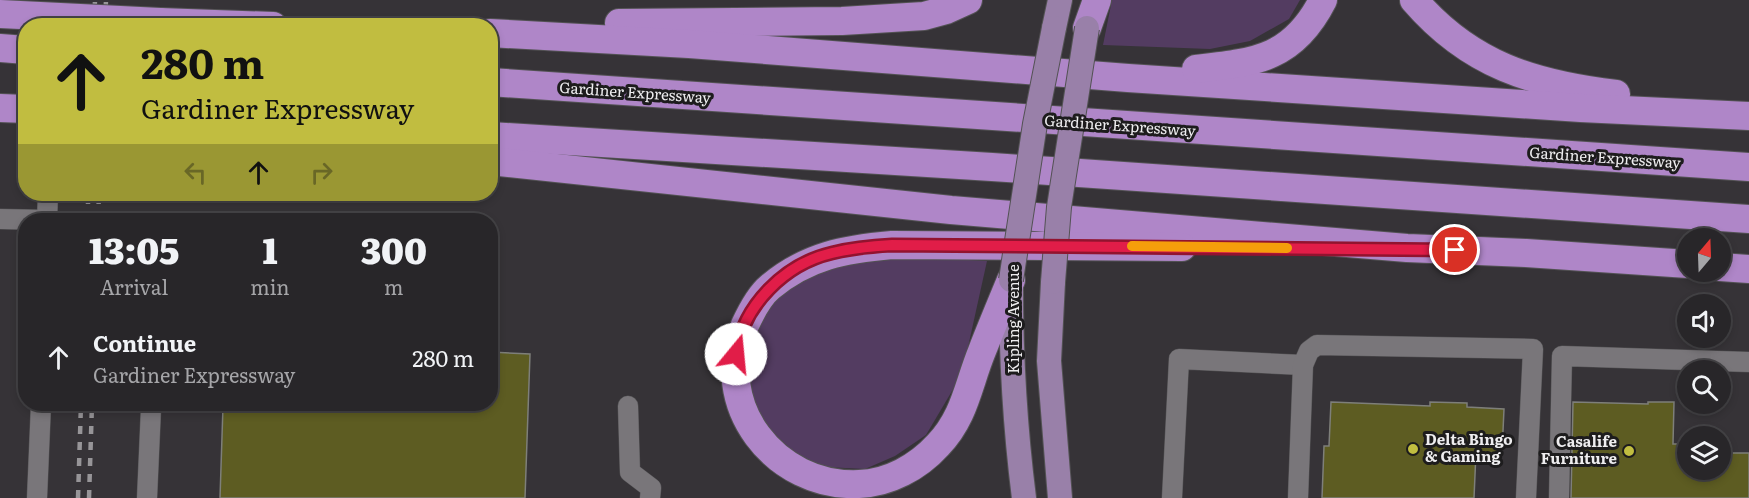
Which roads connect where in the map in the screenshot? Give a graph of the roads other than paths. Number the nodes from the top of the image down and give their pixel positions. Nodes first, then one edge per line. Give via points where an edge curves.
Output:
1 (55, 0) edge
2 (968, 0) edge
3 (1060, 0) edge
4 (1092, 0) edge
5 (1097, 0) edge
6 (1323, 0) edge
7 (1414, 0) edge
8 (0, 14) edge
9 (54, 18) edge
10 (80, 18) edge
11 (1087, 28) junction
12 (498, 30) edge
13 (498, 32) edge
14 (1128, 78) junction
15 (498, 83) edge
16 (0, 108) edge
17 (18, 109) edge
18 (1715, 113) junction
19 (1749, 116) edge
20 (498, 136) edge
21 (498, 162) edge
22 (1749, 167) edge
23 (0, 219) edge
24 (18, 219) edge
25 (1749, 219) edge
26 (1407, 248) junction
27 (1677, 263) edge
28 (1731, 268) edge
29 (1749, 269) edge
30 (1011, 280) junction
31 (1749, 362) edge
32 (1303, 365) junction
33 (628, 406) dead end
34 (41, 411) edge
35 (151, 411) edge
36 (38, 498) edge
37 (147, 498) edge
38 (650, 498) edge
39 (1024, 498) edge
40 (1060, 498) edge
41 (1172, 498) edge
42 (1298, 498) edge
43 (1526, 498) edge
44 (1559, 498) edge

1 - 9 street
2 - 12 highway via 935,13 842,21 606,23
3 - 30 main road, Kipling Avenue, bridge via 1035,124
4 - 11 main road
5 - 11 highway
6 - 14 highway via 1298,37 1262,58
7 - 18 highway via 1452,38 1510,71
8 - 10 highway, bridge
11 - 40 main road, bridge via 1059,207 1053,282 1049,361
13 - 14 highway
14 - 18 highway
15 - 22 highway, Gardiner Expressway
16 - 17 highway
18 - 19 highway
20 - 25 highway via 992,166
21 - 26 highway via 951,210
23 - 24 street
26 - 27 highway
26 - 30 highway via 892,245 830,253 792,271 768,288 752,310 738,341 735,367 743,411 751,427 766,448 788,466 817,480 873,484 922,462 940,444 968,397
28 - 29 highway
30 - 39 main road, Kipling Avenue via 1011,349
31 - 44 street via 1562,356
32 - 41 street via 1179,359
32 - 42 street
32 - 43 street via 1309,351 1317,345 1533,349
33 - 38 street via 630,472 651,488
34 - 36 street
35 - 37 street

